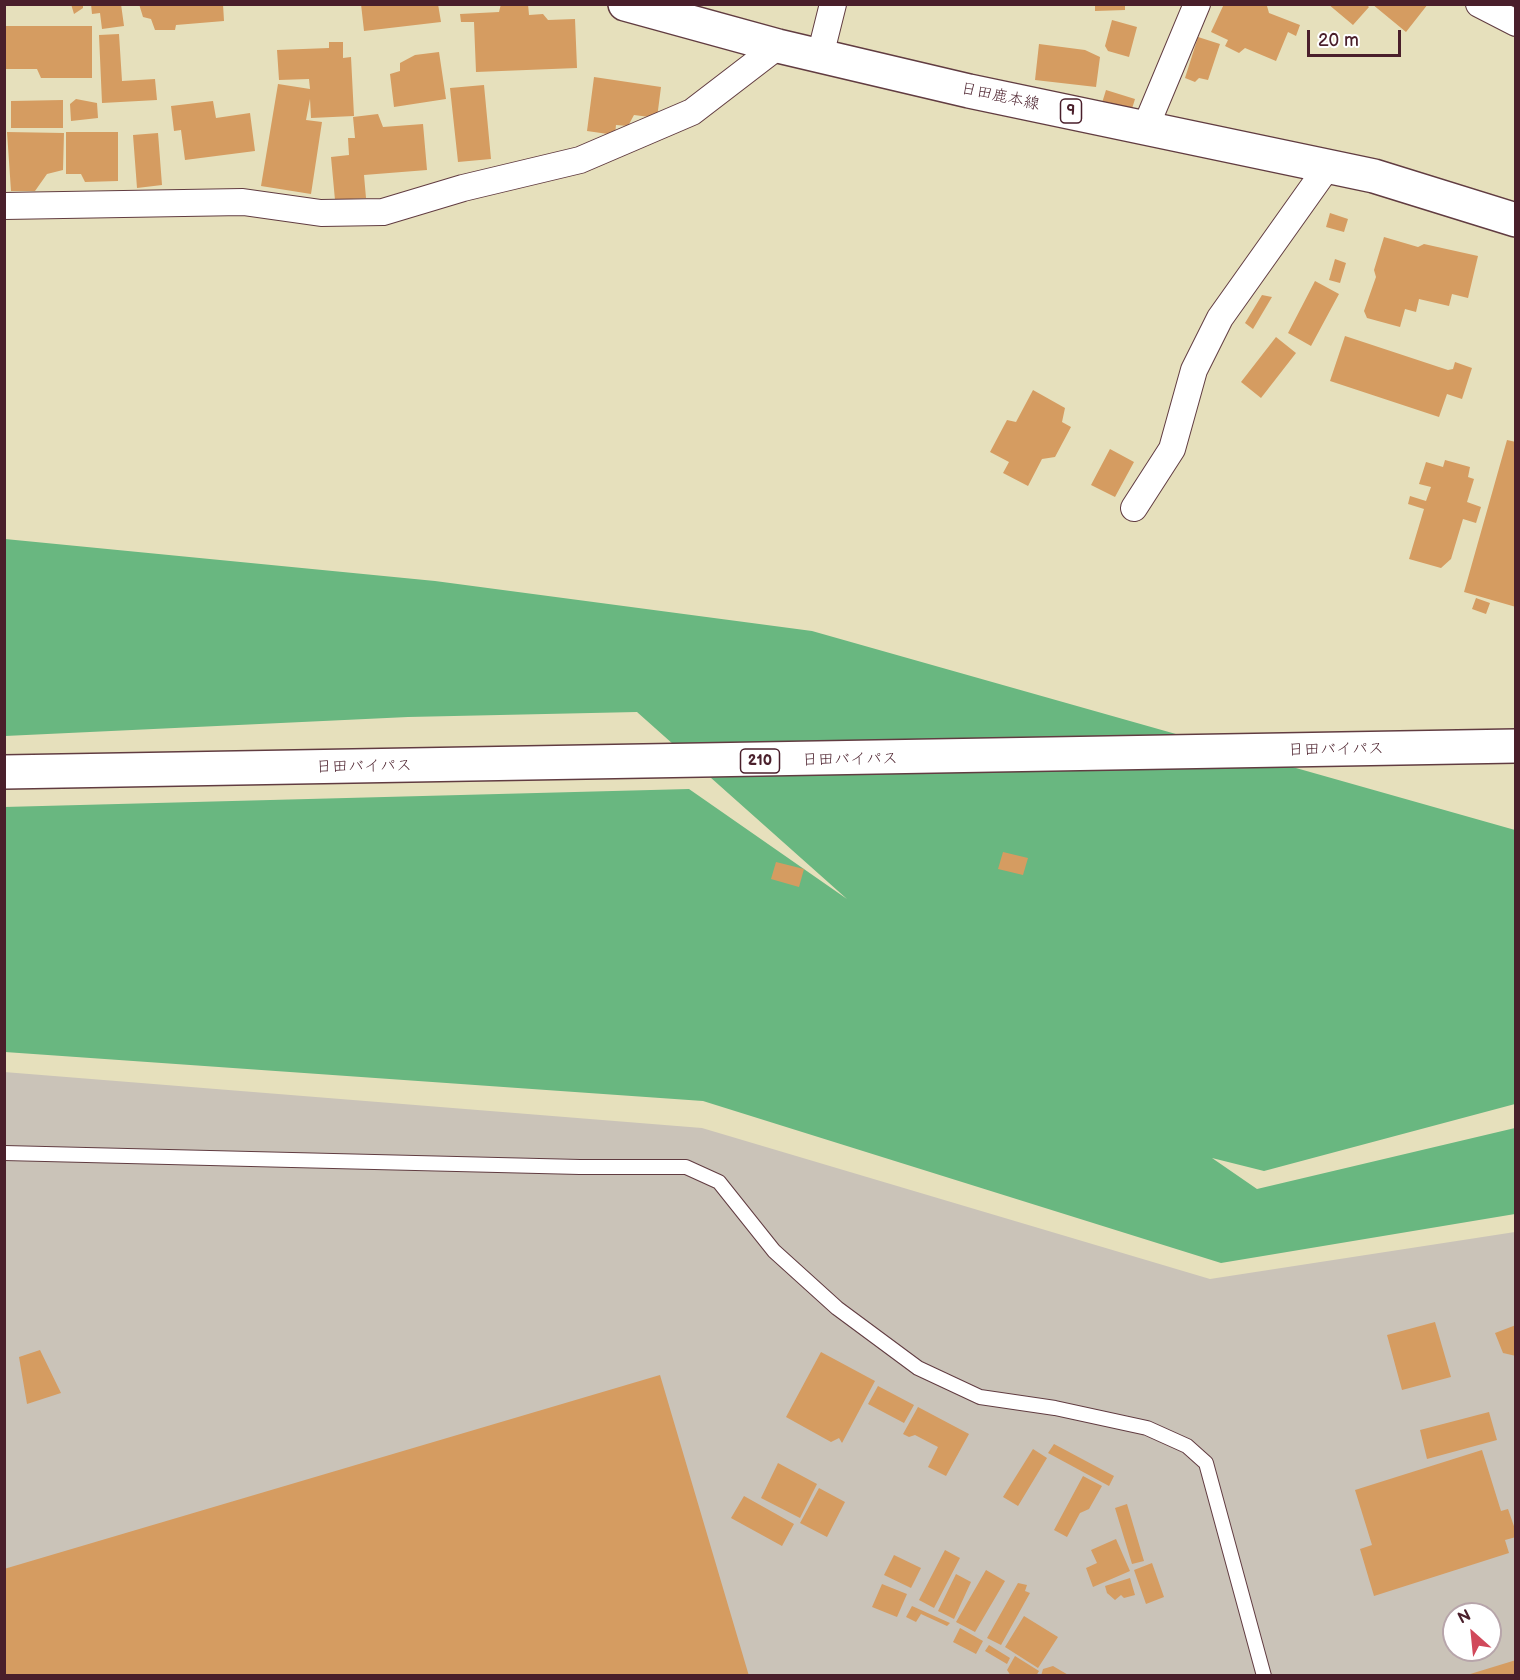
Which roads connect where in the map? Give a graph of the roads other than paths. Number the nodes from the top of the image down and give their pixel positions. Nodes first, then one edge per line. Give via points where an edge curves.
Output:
1 (625, 4) edge
2 (833, 4) edge
3 (1197, 4) edge
4 (1479, 4) edge
5 (1515, 24) edge
6 (778, 46) junction
7 (820, 56) junction
8 (1146, 126) junction
9 (1328, 166) junction
10 (4, 206) edge
11 (1515, 220) edge
12 (1134, 508) dead end
13 (1515, 746) edge
14 (4, 772) edge
15 (4, 1153) edge
16 (1264, 1676) edge

1 - 6 main road, 日田鹿本線 / 9
2 - 7 street
3 - 8 street
4 - 5 street
6 - 7 main road, 日田鹿本線 / 9
6 - 10 street via 692,112 580,160 383,212 321,213 243,202
7 - 8 main road, 日田鹿本線 / 9
8 - 9 main road, 日田鹿本線 / 9
9 - 11 main road, 日田鹿本線 / 9 via 1374,176
9 - 12 street via 1220,318 1194,370 1172,449
13 - 14 main road, 日田バイパス / 210
15 - 16 lane via 686,1167 719,1182 774,1251 837,1308 918,1368 980,1397 1147,1428 1187,1446 1206,1463

